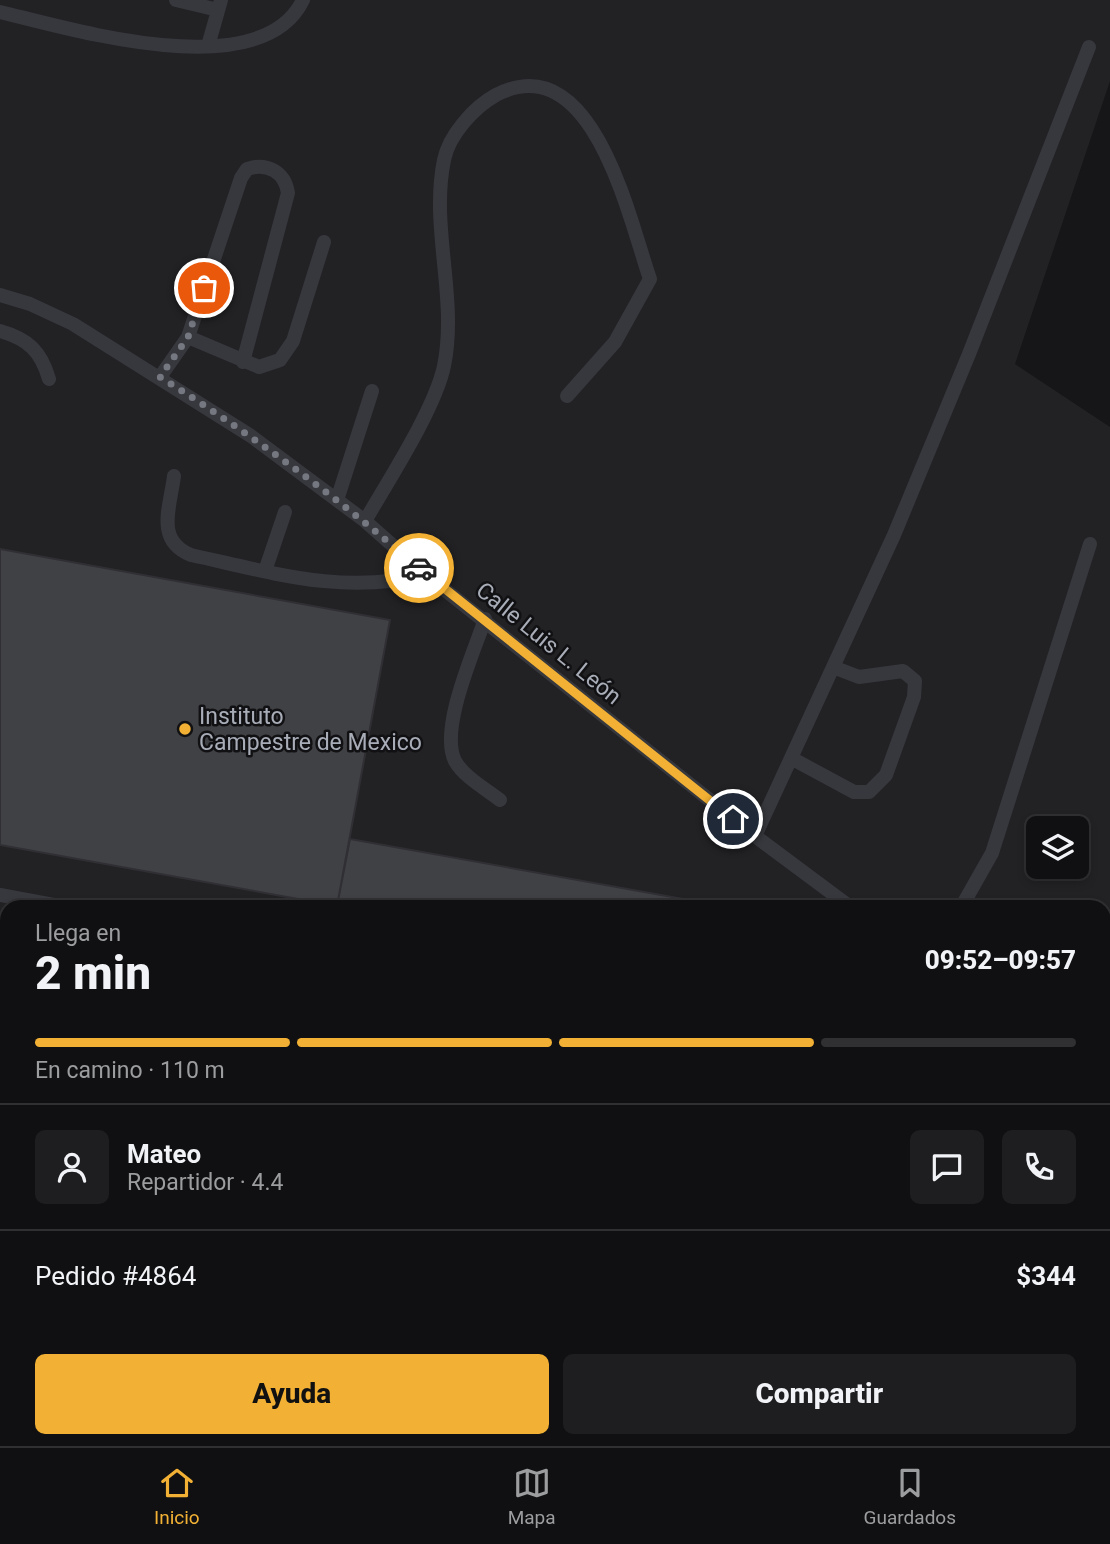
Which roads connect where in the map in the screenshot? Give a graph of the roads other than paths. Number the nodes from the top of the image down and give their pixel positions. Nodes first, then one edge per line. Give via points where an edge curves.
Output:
1 (176, 0) edge
2 (303, 0) edge
3 (220, 5) edge
4 (0, 12) edge
5 (208, 46) junction
6 (1089, 47) dead end
7 (324, 242) dead end
8 (0, 295) edge
9 (0, 331) edge
10 (188, 337) junction
11 (243, 362) junction
12 (160, 377) junction
13 (49, 379) dead end
14 (372, 391) dead end
15 (567, 396) dead end
16 (174, 476) dead end
17 (337, 500) junction
18 (285, 512) dead end
19 (365, 522) junction
20 (1090, 544) dead end
21 (265, 571) junction
22 (425, 574) junction
23 (485, 619) junction
24 (833, 667) junction
25 (791, 758) junction
26 (500, 800) dead end
27 (755, 836) junction
28 (0, 895) edge
29 (27, 900) edge
30 (841, 900) edge
31 (965, 900) edge

1 - 3 lane
2 - 5 lane via 290,22 275,31
3 - 5 lane
4 - 5 lane via 114,39
6 - 24 lane via 969,354
7 - 11 lane via 286,352 271,365
8 - 12 lane, Calle Luis L. León via 73,324
9 - 13 lane via 38,351
10 - 11 lane
10 - 11 lane via 241,178 256,166 278,172 287,185 286,207
10 - 12 lane
12 - 17 lane, Calle Luis L. León
14 - 17 lane
15 - 19 lane via 615,342 650,279 609,160 591,127 577,108 553,91 511,90 476,109 444,158 442,216 449,305 444,368 404,454
16 - 21 lane via 168,522 173,546 191,555
17 - 19 lane, Calle Luis L. León
18 - 21 lane
19 - 22 lane, Calle Luis L. León
20 - 31 lane via 992,853
21 - 22 lane via 300,580 355,584 392,583
22 - 23 lane, Calle Luis L. León
23 - 26 lane via 450,743 462,769
23 - 27 lane, Calle Luis L. León
24 - 25 lane
24 - 25 lane via 859,677 903,671 915,681 914,697 886,775 869,792 854,792
25 - 27 lane
27 - 30 lane, Calle Luis L. León
28 - 29 lane

